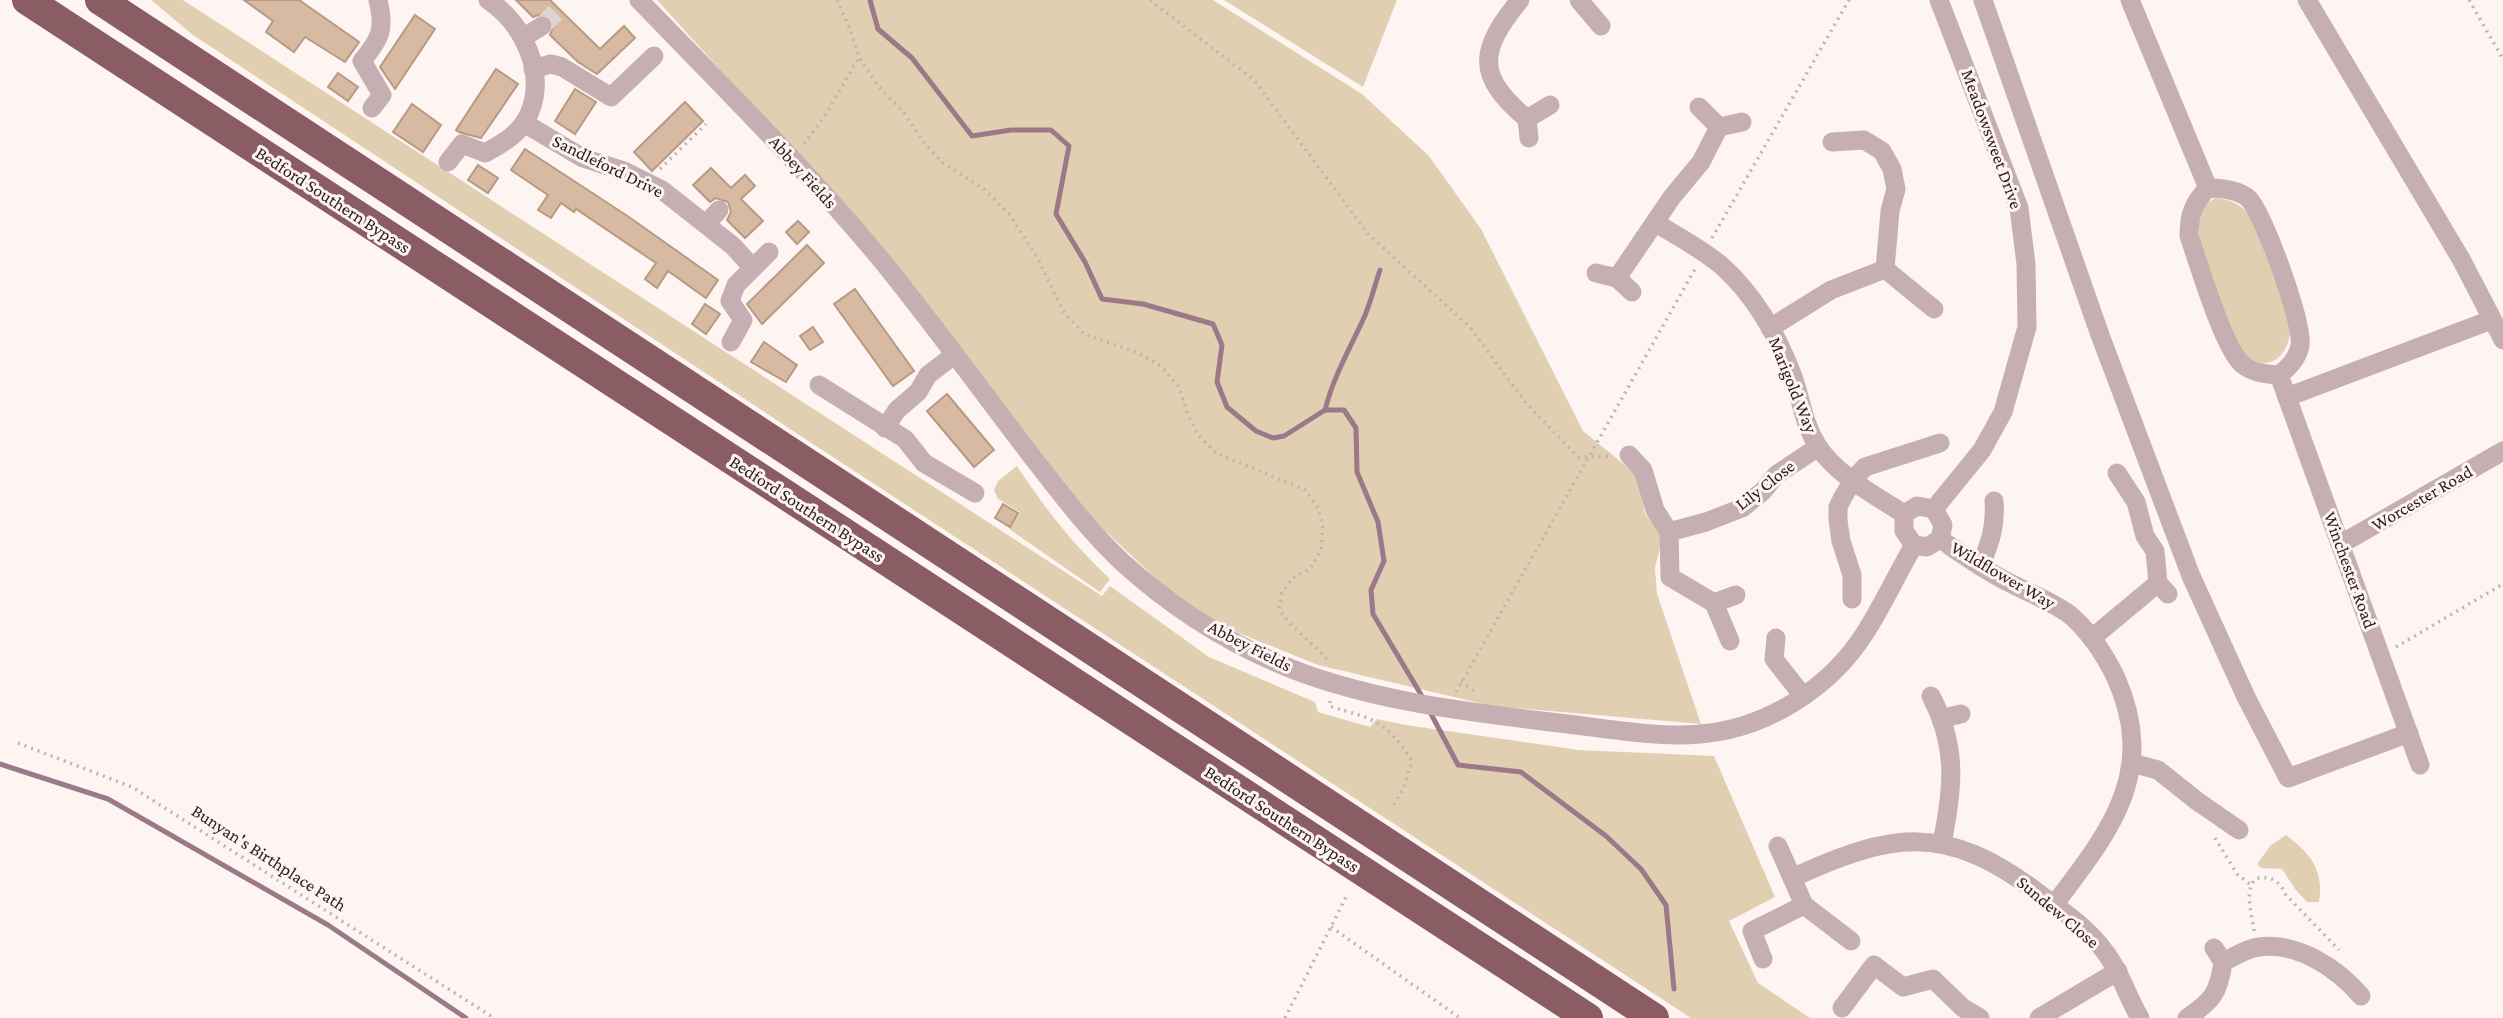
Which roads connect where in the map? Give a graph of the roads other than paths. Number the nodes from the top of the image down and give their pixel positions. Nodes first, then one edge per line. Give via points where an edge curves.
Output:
1 (27, 0) edge
2 (100, 0) edge
3 (378, 0) edge
4 (488, 0) edge
5 (639, 0) edge
6 (1579, 0) edge
7 (1939, 0) edge
8 (1983, 0) edge
9 (2130, 0) edge
10 (2307, 0) edge
11 (1517, 1) edge
12 (542, 26) tunnel mouth
13 (1601, 26) dead end
14 (524, 37) junction
15 (654, 56) dead end
16 (534, 69) junction
17 (1550, 104) dead end
18 (1699, 107) dead end
19 (372, 108) dead end
20 (1742, 122) dead end
21 (524, 123) junction
22 (1719, 127) junction
23 (1832, 142) dead end
24 (448, 162) dead end
25 (2208, 188) junction
26 (1656, 223) junction
27 (769, 252) dead end
28 (753, 268) junction
29 (1885, 268) junction
30 (1596, 273) dead end
31 (1934, 309) dead end
32 (2491, 320) junction
33 (1770, 328) junction
34 (2503, 340) edge
35 (731, 342) dead end
36 (954, 355) junction
37 (2279, 376) junction
38 (819, 385) dead end
39 (2287, 397) junction
40 (886, 428) junction
41 (1940, 443) dead end
42 (1818, 447) junction
43 (2503, 451) edge
44 (1629, 455) dead end
45 (2117, 474) dead end
46 (1853, 480) junction
47 (975, 493) dead end
48 (1994, 501) dead end
49 (1934, 509) junction
50 (1904, 514) junction
51 (1669, 531) junction
52 (1940, 539) junction
53 (2341, 544) junction
54 (1913, 545) junction
55 (1980, 566) junction
56 (1736, 596) dead end
57 (1852, 599) dead end
58 (1714, 604) junction
59 (1776, 638) dead end
60 (2092, 638) junction
61 (1730, 641) dead end
62 (1803, 696) junction
63 (1931, 696) dead end
64 (2409, 733) junction
65 (2132, 763) junction
66 (2420, 765) dead end
67 (2239, 830) dead end
68 (1941, 844) junction
69 (1779, 846) dead end
70 (1792, 878) junction
71 (1804, 905) junction
72 (2054, 905) junction
73 (1851, 941) dead end
74 (1763, 959) dead end
75 (2118, 971) junction
76 (2361, 996) dead end
77 (1842, 1008) dead end
78 (1588, 1018) edge
79 (1654, 1018) edge
80 (1980, 1018) edge
81 (2039, 1018) edge
82 (2140, 1018) edge
83 (2187, 1018) edge

1 - 78 highway, Bedford Southern Bypass
2 - 79 highway
3 - 19 street via 382,31 362,61 382,94
4 - 14 street
5 - 36 street, Abbey Fields via 793,158 886,266
6 - 13 street
7 - 49 street, Meadowsweet Drive via 2019,208 2027,327 2003,412 1982,450
8 - 64 street via 2156,486 2246,697 2288,778
9 - 25 street
10 - 32 street via 2461,260
11 - 17 street via 1496,32 1489,54 1491,80 1528,129
12 - 14 street
14 - 16 street
15 - 16 street via 611,97 562,67 551,64
16 - 21 street via 530,113
18 - 22 street
20 - 22 street
21 - 24 street via 485,153 462,144
21 - 28 street, Sandleford Drive via 583,158 624,171 713,217
22 - 26 street
23 - 29 street via 1866,134 1892,169 1896,189 1889,211
25 - 37 street via 2189,217 2189,236 2230,349 2243,364 2261,374
25 - 37 street via 2224,188 2247,197 2260,214 2299,324 2300,345 2292,365
26 - 30 street via 1624,285
26 - 33 street, Marigold Way via 1723,267
27 - 28 street
28 - 35 street via 736,285 730,301 743,320
29 - 31 street
29 - 33 street via 1831,290
32 - 34 street
32 - 39 street
33 - 42 street, Marigold Way
36 - 40 street via 928,375
36 - 62 street, Abbey Fields via 1080,518 1123,562 1172,602 1277,663 1333,674 1422,705 1650,733 1701,734 1742,726
37 - 39 street, Winchester Road
38 - 40 street
39 - 53 street, Winchester Road
40 - 47 street via 905,439 924,463
41 - 46 street via 1865,467
42 - 46 street, Marigold Way
42 - 51 street, Lily Close via 1776,475 1742,508
43 - 53 street, Worcester Road
44 - 51 street via 1643,470 1656,510
45 - 60 street via 2136,502 2163,588
46 - 50 street, Marigold Way
46 - 57 street via 1838,507 1841,541 1852,575
48 - 55 street via 1991,542
49 - 50 street via 1917,506
49 - 52 street via 1943,525
50 - 54 street via 1904,531
51 - 58 street via 1670,577
52 - 54 street via 1927,547
52 - 55 street, Wildflower Way
53 - 64 street, Winchester Road
54 - 62 street via 1867,632 1827,678
55 - 60 street, Wildflower Way via 2046,598
56 - 58 street
58 - 61 street
59 - 62 street via 1774,659
60 - 65 street, Wildflower Way via 2126,703 2133,737
63 - 68 street via 1952,716 1952,772
64 - 66 street, Winchester Road
65 - 67 street via 2158,771
65 - 72 street, Wildflower Way via 2113,820
68 - 70 street, Sundew Close via 1904,842 1870,847
68 - 72 street, Sundew Close via 1975,853
69 - 70 street
70 - 71 street
71 - 73 street
71 - 74 street via 1752,931
72 - 75 street, Sundew Close via 2087,931
75 - 81 street
75 - 82 street, Sundew Close
76 - 83 street via 2347,979 2316,959 2277,947 2256,947 2219,955 2221,982 2214,997
77 - 80 street via 1874,965 1903,987 1933,979

